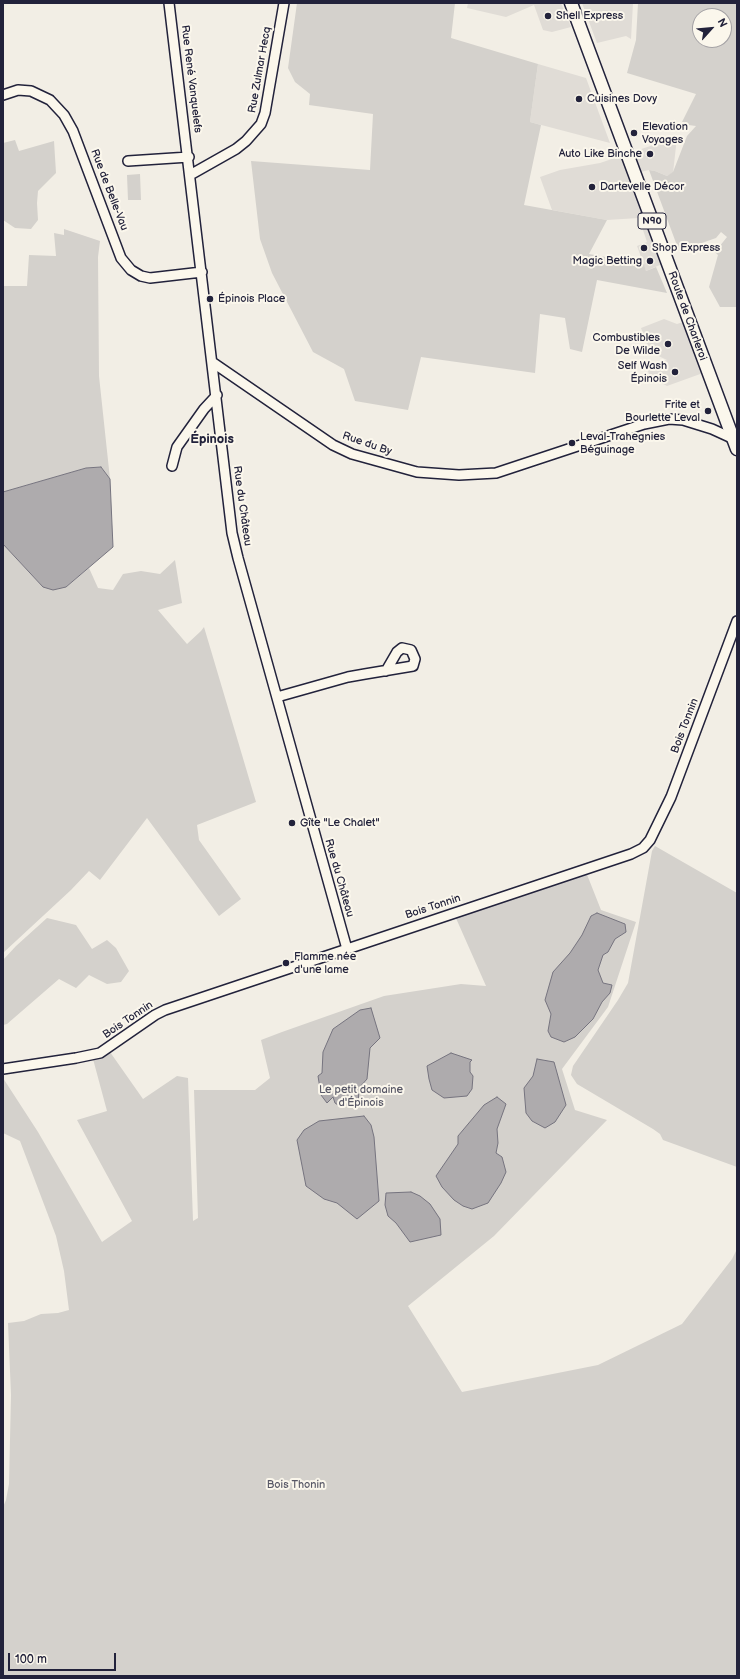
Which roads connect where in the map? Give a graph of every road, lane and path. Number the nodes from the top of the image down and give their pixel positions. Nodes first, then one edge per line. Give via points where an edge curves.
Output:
1 (170, 3) edge
2 (284, 3) edge
3 (571, 3) edge
4 (3, 95) edge
5 (189, 157) junction
6 (128, 161) dead end
7 (190, 175) junction
8 (202, 272) junction
9 (212, 362) junction
10 (217, 395) junction
11 (736, 443) edge
12 (172, 466) dead end
13 (737, 622) edge
14 (386, 671) dead end
15 (276, 697) junction
16 (347, 949) junction
17 (3, 1069) edge

1 - 5 street, Rue René Vanquelefs
2 - 7 street, Rue Zulmar Hecq via 267,105 261,124 236,149
3 - 11 main road, Route de Charleroi / N90
4 - 8 street, Rue de Belle-Vau via 18,90 31,91 50,100 64,115 73,131 122,258 130,270 145,278
5 - 6 street
5 - 7 street
7 - 8 street
8 - 9 street
9 - 10 street, Rue du Château
9 - 11 street, Rue du By via 333,445 352,454 417,472 459,475 496,473 644,424 664,420 690,422 714,430
10 - 12 street via 177,447
10 - 15 street, Rue du Château via 232,533
13 - 16 street, Bois Tonnin via 671,797 650,840 643,848
14 - 15 street via 348,677
15 - 16 street, Rue du Château
16 - 17 street, Bois Tonnin via 166,1010 100,1053

